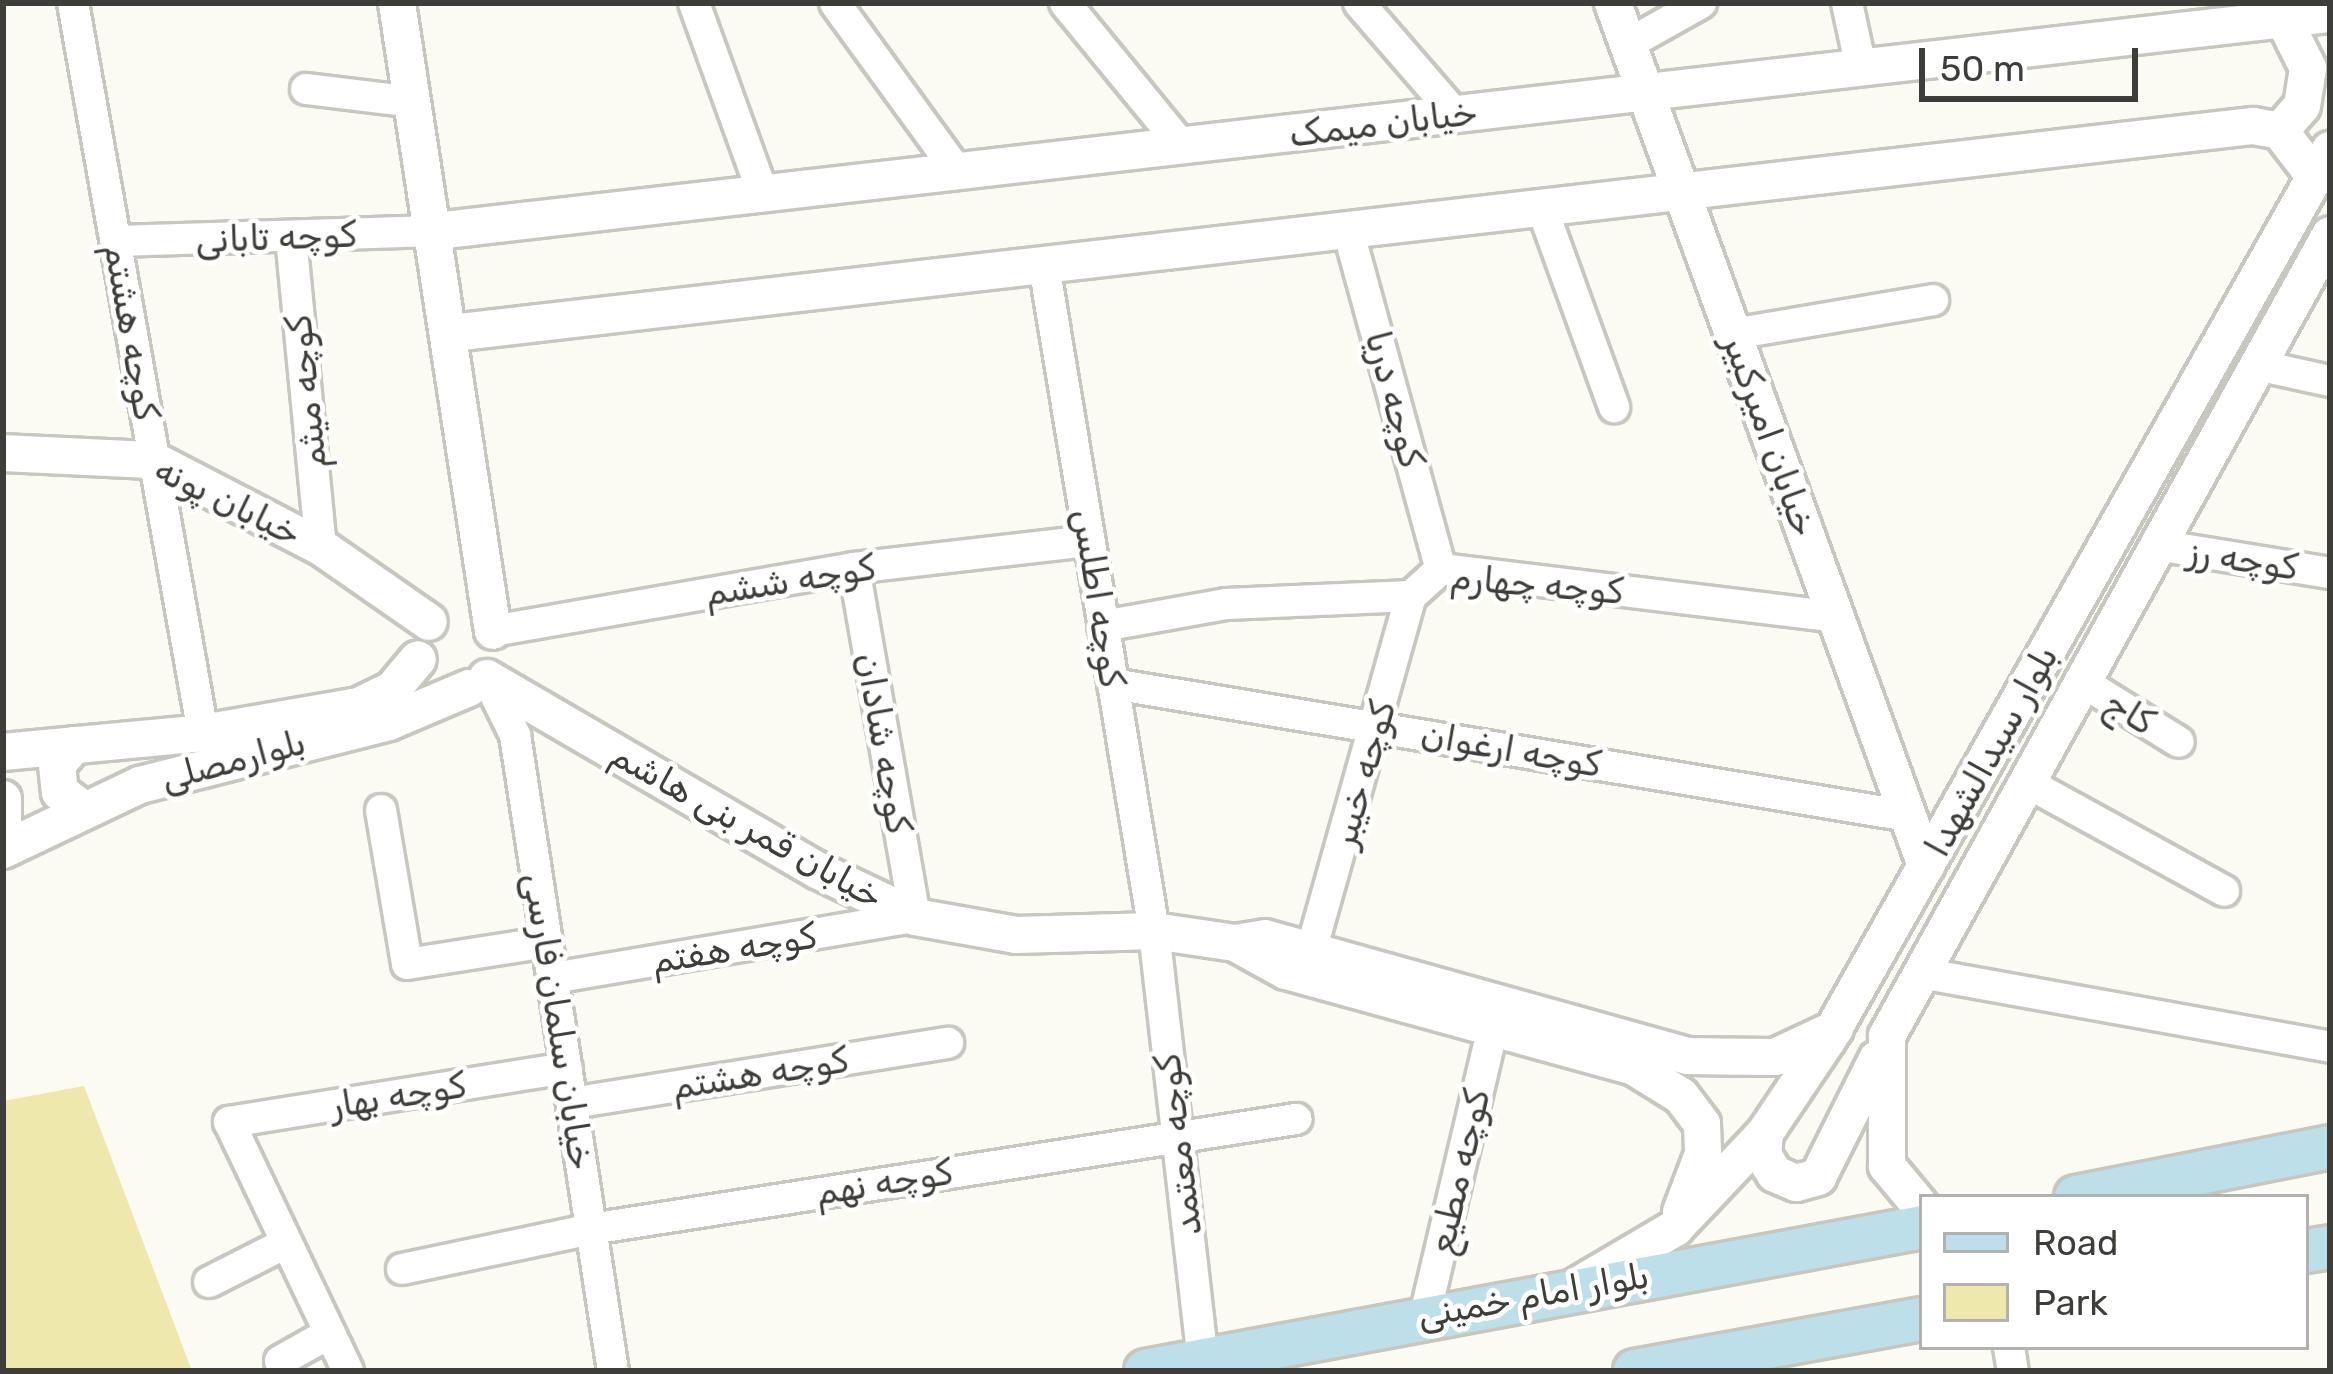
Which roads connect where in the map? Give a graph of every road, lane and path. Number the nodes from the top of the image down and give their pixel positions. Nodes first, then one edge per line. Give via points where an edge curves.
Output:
1 (73, 3) edge
2 (397, 3) edge
3 (694, 3) edge
4 (835, 3) edge
5 (1065, 3) edge
6 (1359, 3) edge
7 (1613, 3) edge
8 (1701, 3) edge
9 (1847, 3) edge
10 (2330, 14) edge
11 (2284, 20) junction
12 (1628, 44) junction
13 (1861, 68) junction
14 (305, 89) dead end
15 (1646, 93) junction
16 (414, 102) junction
17 (1456, 115) junction
18 (2280, 130) junction
19 (1182, 146) junction
20 (2322, 164) edge
21 (958, 172) junction
22 (1682, 192) junction
23 (763, 194) junction
24 (1542, 208) junction
25 (1348, 230) junction
26 (436, 231) junction
27 (2330, 235) edge
28 (291, 237) junction
29 (116, 242) junction
30 (1044, 265) junction
31 (1934, 300) dead end
32 (452, 333) junction
33 (1733, 334) junction
34 (2258, 365) junction
35 (2330, 381) edge
36 (1614, 407) dead end
37 (3, 453) edge
38 (154, 460) junction
39 (1089, 541) junction
40 (2157, 545) junction
41 (321, 547) junction
42 (854, 568) junction
43 (1441, 569) junction
44 (2330, 573) edge
45 (1411, 596) junction
46 (1836, 617) junction
47 (429, 622) junction
48 (1103, 626) junction
49 (494, 631) junction
50 (418, 659) junction
51 (2081, 682) junction
52 (478, 683) junction
53 (1113, 684) junction
54 (1378, 726) junction
55 (203, 733) junction
56 (2179, 742) dead end
57 (74, 745) junction
58 (3, 752) edge
59 (2026, 782) junction
60 (3, 799) edge
61 (81, 808) junction
62 (381, 809) dead end
63 (1908, 816) junction
64 (3, 828) edge
65 (3, 850) edge
66 (1926, 866) junction
67 (2224, 891) dead end
68 (915, 917) junction
69 (1154, 931) junction
70 (547, 942) junction
71 (1235, 944) junction
72 (1311, 951) junction
73 (1920, 973) junction
74 (553, 978) junction
75 (1493, 1028) junction
76 (1835, 1028) junction
77 (1887, 1036) junction
78 (948, 1043) dead end
79 (2330, 1047) edge
80 (567, 1068) junction
81 (572, 1103) junction
82 (1296, 1119) dead end
83 (1765, 1133) junction
84 (1176, 1134) junction
85 (2330, 1147) edge
86 (2091, 1194) edge
87 (1919, 1204) edge
88 (1919, 1227) edge
89 (1675, 1228) junction
90 (591, 1229) junction
91 (286, 1243) junction
92 (402, 1269) dead end
93 (209, 1282) dead end
94 (1575, 1287) junction
95 (1425, 1315) junction
96 (1919, 1320) edge
97 (330, 1333) junction
98 (1203, 1359) junction
99 (280, 1361) dead end
100 (348, 1371) edge
101 (613, 1371) edge
102 (1146, 1371) edge
103 (1635, 1371) edge

1 - 29 street, کوچه هشتم
2 - 16 street
3 - 23 street
4 - 21 street
5 - 19 street
6 - 17 street
7 - 12 street, خیابان امیرکبیر
8 - 12 street
9 - 13 street
10 - 11 street, خیابان میمک
11 - 13 street, خیابان میمک
11 - 18 street via 2308,68 2302,106
12 - 15 street, خیابان امیرکبیر
13 - 15 street, خیابان میمک
14 - 16 street
15 - 17 street, خیابان میمک
15 - 22 street, خیابان امیرکبیر
16 - 26 street
17 - 19 street, خیابان میمک
18 - 20 street
18 - 22 street via 2253,126
19 - 21 street, خیابان میمک
20 - 66 street, بلوار سیدالشهدا
21 - 23 street, خیابان میمک
22 - 24 street
22 - 33 street, خیابان امیرکبیر
23 - 26 street, خیابان میمک
24 - 25 street
24 - 36 street
25 - 30 street
25 - 43 street, کوچه دریا
26 - 28 street, کوچه تابانی
26 - 32 street
27 - 34 street, بلوار سیدالشهدا
28 - 29 street, کوچه تابانی
28 - 41 street, کوچه میثم
29 - 38 street, کوچه هشتم
30 - 32 street
30 - 39 street, کوچه اطلس
31 - 33 street
32 - 49 street
33 - 46 street, خیابان امیرکبیر
34 - 35 street
34 - 40 street, بلوار سیدالشهدا
37 - 38 street, خیابان پونه
38 - 41 street, خیابان پونه
38 - 55 street, کوچه هشتم
39 - 42 street, کوچه ششم
39 - 48 street, کوچه اطلس
40 - 44 street, کوچه رز
40 - 51 street, بلوار سیدالشهدا
41 - 47 street, خیابان پونه
42 - 49 street, کوچه ششم
42 - 68 street, کوچه شادان
43 - 45 street, کوچه چهارم
43 - 46 street, کوچه چهارم
45 - 48 street, کوچه چهارم via 1226,604
45 - 54 street, کوچه خیبر
46 - 63 street, خیابان امیرکبیر
47 - 49 street via 458,610
47 - 50 street
48 - 53 street, کوچه اطلس
49 - 52 street via 498,652
50 - 52 street via 438,685
50 - 55 street, بلوارمصلی via 376,700
51 - 56 street, کاج
51 - 59 street, بلوار سیدالشهدا
52 - 61 street, بلوارمصلی via 389,722 207,764
52 - 68 street, خیابان قمر بنی هاشم
52 - 70 street, خیابان سلمان فارسی via 515,735
53 - 54 street, کوچه ارغوان
53 - 69 street, کوچه اطلس
54 - 63 street, کوچه ارغوان
54 - 72 street, کوچه خیبر
55 - 57 street, بلوارمصلی
57 - 58 street, بلوارمصلی
57 - 61 street via 57,766 60,792
59 - 67 street
59 - 73 street, بلوار سیدالشهدا
60 - 64 street
61 - 65 street, بلوارمصلی
62 - 70 street via 407,964
63 - 66 street, خیابان امیرکبیر
66 - 76 street, بلوار سیدالشهدا
68 - 69 street, خیابان قمر بنی هاشم via 1016,934
68 - 74 street, کوچه هفتم
69 - 71 street, خیابان قمر بنی هاشم
69 - 84 street, کوچه معتمد
70 - 74 street, خیابان سلمان فارسی
71 - 72 street, خیابان قمر بنی هاشم via 1265,938
71 - 75 street, خیابان قمر بنی هاشم via 1260,963
72 - 76 street, خیابان قمر بنی هاشم via 1688,1056 1775,1057
73 - 77 street, بلوار سیدالشهدا
73 - 79 street
74 - 80 street, خیابان سلمان فارسی
75 - 89 street, خیابان قمر بنی هاشم via 1634,1067 1682,1096 1702,1124 1703,1154
75 - 95 street, کوچه مطیع
76 - 83 street, بلوار سیدالشهدا
77 - 83 street via 1818,1177 1796,1183 1775,1174 1763,1155
77 - 87 street, بلوار سیدالشهدا via 1887,1166
78 - 81 street, کوچه هشتم
80 - 81 street, خیابان سلمان فارسی
80 - 91 street, کوچه بهار via 229,1122
81 - 90 street, خیابان سلمان فارسی
82 - 84 street, کوچه نهم
83 - 89 street, بلوار سیدالشهدا
84 - 90 street, کوچه نهم
84 - 98 street, کوچه معتمد
85 - 86 main road
88 - 94 main road, بلوار امام خمینی
89 - 94 street, بلوار سیدالشهدا
90 - 92 street, کوچه نهم
90 - 101 street, خیابان سلمان فارسی
91 - 93 street
91 - 97 street
94 - 95 main road, بلوار امام خمینی
95 - 98 main road, بلوار امام خمینی
96 - 103 main road
97 - 99 street
97 - 100 street
98 - 102 main road, بلوار امام خمینی

